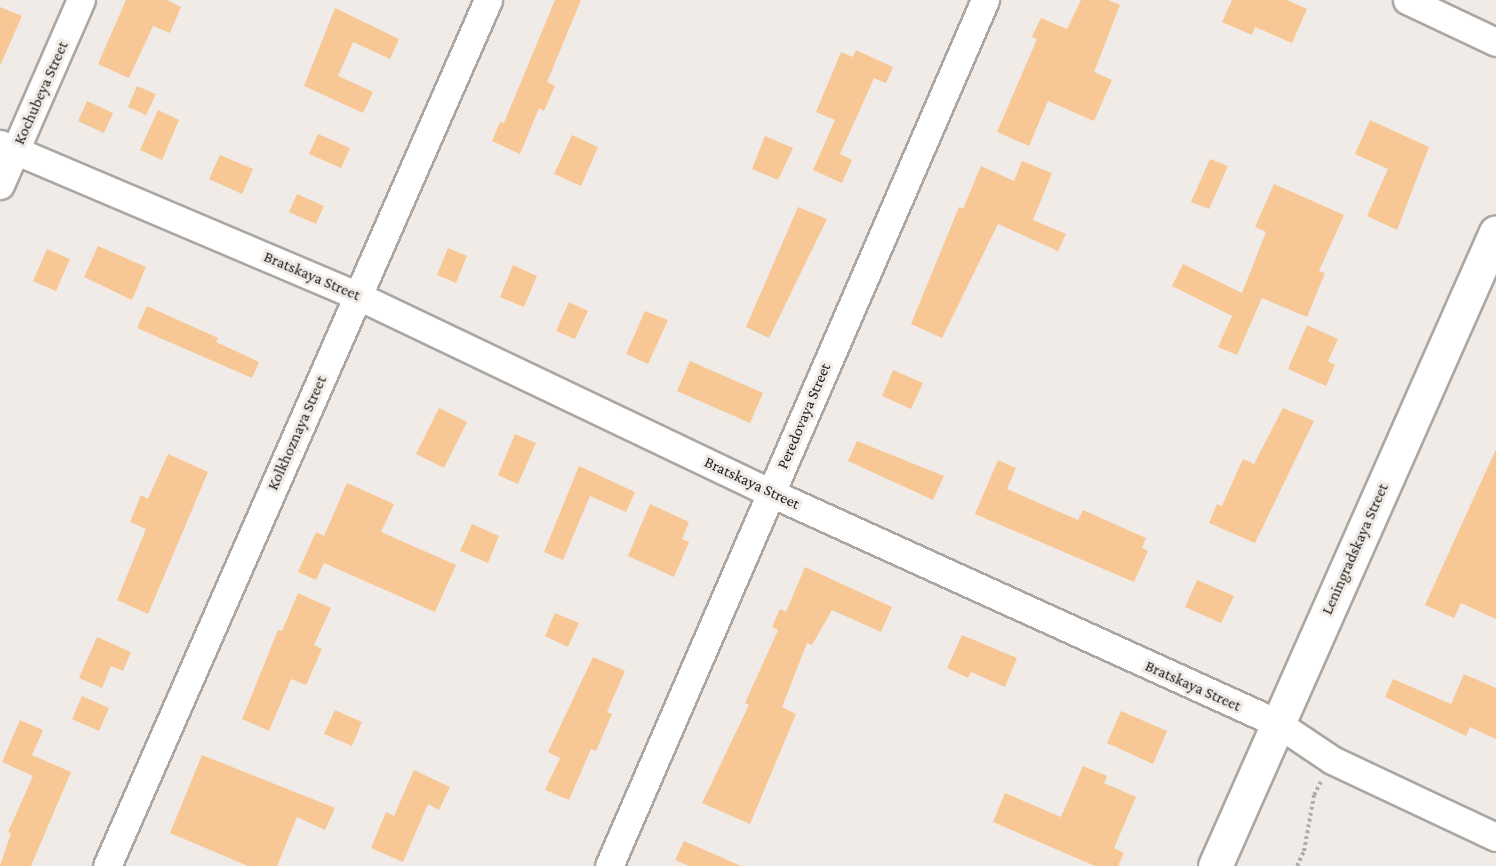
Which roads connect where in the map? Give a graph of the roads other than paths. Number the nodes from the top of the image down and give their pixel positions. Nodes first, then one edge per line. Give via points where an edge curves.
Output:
1 (81, 0) edge
2 (488, 0) edge
3 (985, 0) edge
4 (1407, 0) edge
5 (1496, 42) edge
6 (8, 148) edge
7 (0, 185) edge
8 (1496, 232) edge
9 (358, 296) junction
10 (771, 493) junction
11 (1277, 723) junction
12 (1496, 837) edge
13 (107, 866) edge
14 (609, 866) edge
15 (1215, 866) edge

1 - 6 street, Kochubeya Street
2 - 9 street, Kolkhoznaya Street
3 - 10 street, Peredovaya Street
4 - 5 street
6 - 7 street, Kochubeya Street
6 - 9 street, Bratskaya Street
8 - 11 street, Leningradskaya Street
9 - 10 street, Bratskaya Street
9 - 13 street, Kolkhoznaya Street
10 - 11 street, Bratskaya Street
10 - 14 street, Peredovaya Street
11 - 12 street, Bratskaya Street via 1332,760
11 - 15 street, Leningradskaya Street

